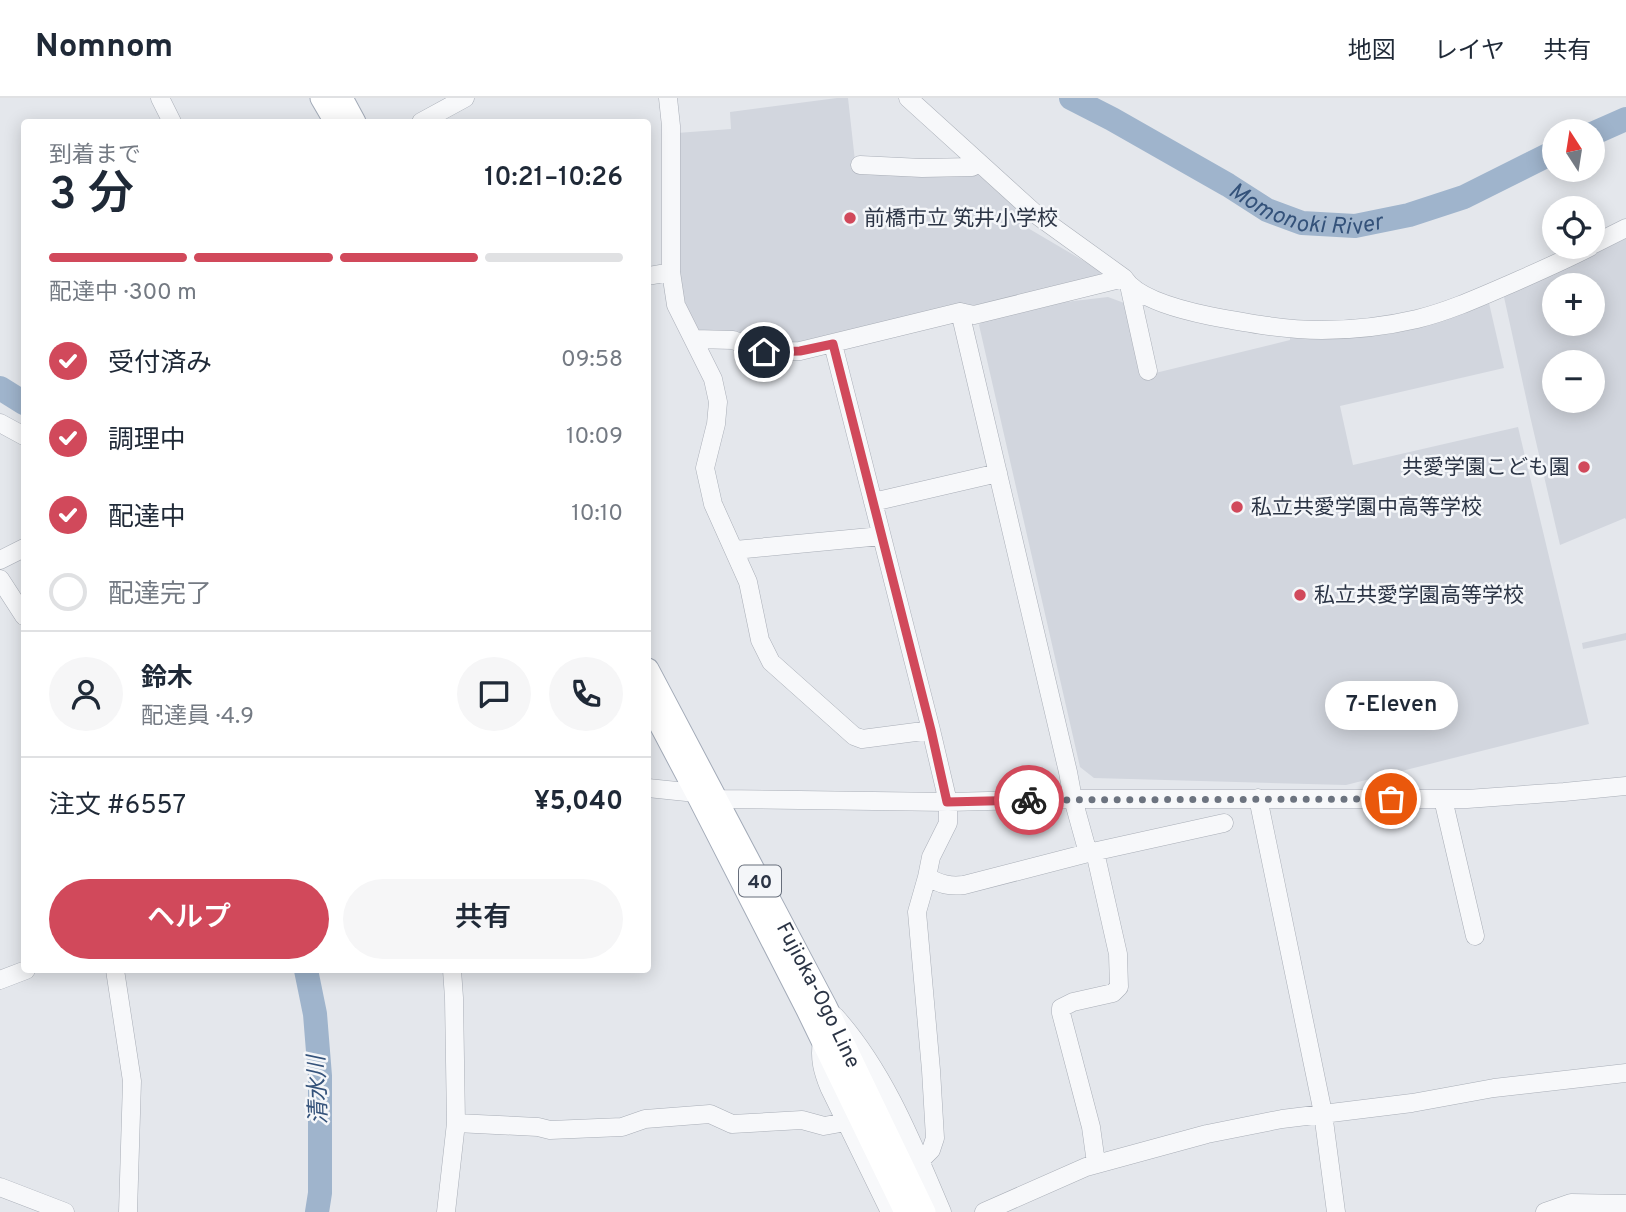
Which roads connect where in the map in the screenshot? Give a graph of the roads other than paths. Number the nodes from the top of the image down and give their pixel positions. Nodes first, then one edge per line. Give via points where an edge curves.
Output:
1 (160, 98) edge
2 (321, 98) edge
3 (342, 98) edge
4 (465, 98) edge
5 (668, 98) edge
6 (908, 98) edge
7 (170, 119) edge
8 (333, 119) edge
9 (353, 119) edge
10 (426, 119) edge
11 (978, 163) junction
12 (860, 165) dead end
13 (1626, 228) edge
14 (1605, 239) edge
15 (1564, 259) edge
16 (671, 272) junction
17 (651, 275) edge
18 (1126, 282) junction
19 (960, 312) junction
20 (694, 339) junction
21 (833, 344) junction
22 (1148, 371) dead end
23 (0, 423) edge
24 (21, 434) edge
25 (998, 472) junction
26 (873, 502) junction
27 (881, 536) junction
28 (21, 549) edge
29 (735, 551) junction
30 (0, 559) edge
31 (0, 579) edge
32 (21, 611) edge
33 (651, 675) edge
34 (651, 708) edge
35 (931, 730) junction
36 (1626, 786) edge
37 (651, 788) edge
38 (696, 793) junction
39 (717, 799) junction
40 (1073, 799) junction
41 (1258, 799) junction
42 (1443, 799) junction
43 (947, 802) junction
44 (1224, 823) dead end
45 (1091, 852) junction
46 (927, 877) junction
47 (1475, 936) dead end
48 (21, 972) edge
49 (115, 973) edge
50 (452, 973) edge
51 (0, 980) edge
52 (826, 1006) junction
53 (822, 1041) junction
54 (1626, 1073) edge
55 (1324, 1114) junction
56 (844, 1118) junction
57 (456, 1123) junction
58 (920, 1161) junction
59 (1096, 1163) junction
60 (0, 1187) edge
61 (1626, 1204) edge
62 (65, 1212) edge
63 (128, 1212) edge
64 (446, 1212) edge
65 (890, 1212) edge
66 (905, 1212) edge
67 (925, 1212) edge
68 (942, 1212) edge
69 (984, 1212) edge
70 (1336, 1212) edge
71 (1545, 1212) edge

1 - 7 street
2 - 8 main road
3 - 9 main road
4 - 10 street
5 - 16 street
6 - 11 street
11 - 12 street via 922,169
11 - 18 street via 1050,226
13 - 14 street
15 - 18 street via 1436,314 1323,330 1192,312 1153,299
16 - 17 street
16 - 20 street via 676,305
18 - 19 street via 974,315
18 - 22 street
19 - 21 street
19 - 25 street
20 - 21 street via 733,340 764,352
20 - 29 street via 713,379 718,402 705,468 713,503
21 - 26 street
23 - 24 street
25 - 26 street
25 - 40 street
26 - 27 street
27 - 29 street
27 - 35 street
28 - 30 street
29 - 35 street via 748,582 760,640 771,662 858,738
31 - 32 street
33 - 39 main road, Fujioka-Ogo Line / 40
34 - 38 main road, Fujioka-Ogo Line / 40
35 - 43 street
36 - 42 street
37 - 38 street
38 - 39 street
38 - 53 main road, Fujioka-Ogo Line / 40
39 - 43 street
39 - 52 main road, Fujioka-Ogo Line / 40
40 - 41 street
40 - 43 street
40 - 45 street
41 - 42 street
41 - 55 street
42 - 47 street
43 - 46 street via 948,822
44 - 45 street
45 - 46 street via 954,886
45 - 59 street via 1118,954 1119,987 1113,993 1073,1002 1061,1008 1061,1013
46 - 58 street via 918,912 934,1138 931,1150
48 - 51 street
49 - 63 street via 132,1081
50 - 57 street
52 - 58 street via 873,1066
52 - 67 main road, Fujioka-Ogo Line / 40
53 - 56 street via 823,1071
53 - 66 main road, Fujioka-Ogo Line / 40
54 - 55 street
55 - 59 street via 1208,1134
55 - 70 street
56 - 57 street via 824,1126 802,1119 732,1124 710,1114 645,1119 622,1127 550,1130
56 - 65 street
57 - 64 street
58 - 68 street
59 - 69 street
60 - 62 street
61 - 71 street via 1571,1203

